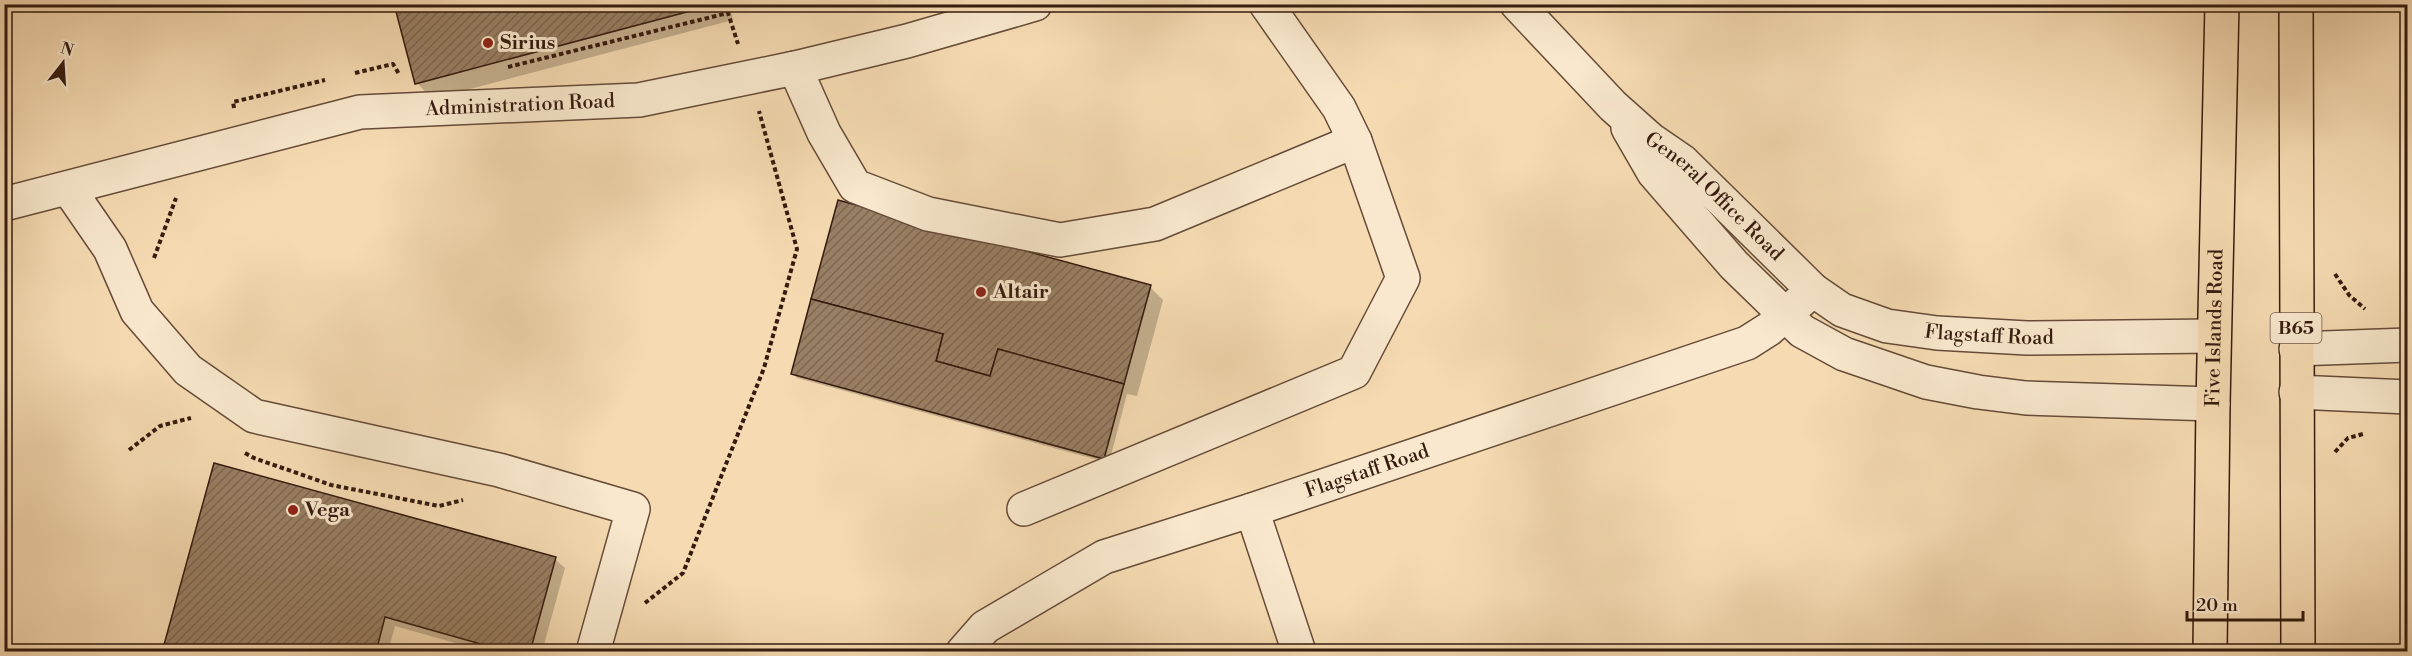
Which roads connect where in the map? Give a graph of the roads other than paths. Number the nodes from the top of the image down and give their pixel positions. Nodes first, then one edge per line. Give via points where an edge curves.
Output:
1 (1035, 4) edge
2 (1266, 4) edge
3 (1517, 4) edge
4 (2222, 4) edge
5 (2296, 4) edge
6 (795, 68) junction
7 (1613, 106) junction
8 (1355, 141) junction
9 (68, 188) junction
10 (4, 204) edge
11 (1813, 290) junction
12 (1784, 316) junction
13 (2214, 336) junction
14 (2408, 345) edge
15 (2296, 349) junction
16 (2296, 392) junction
17 (2408, 398) edge
18 (2212, 404) junction
19 (1024, 509) dead end
20 (1252, 510) junction
21 (593, 651) edge
22 (963, 651) edge
23 (1299, 651) edge
24 (2210, 651) edge
25 (2298, 651) edge

1 - 6 street, Administration Road
2 - 8 street via 1339,108
3 - 7 street, General Office Road
4 - 13 main road, Five Islands Road
5 - 15 main road, B65
6 - 8 street via 824,133 855,186 928,214 1060,240 1155,224
6 - 9 street, Administration Road via 639,100 360,112
7 - 11 street, General Office Road via 1682,161
7 - 12 street, General Office Road via 1654,173 1709,239
8 - 19 street via 1403,278 1354,372
9 - 10 street, Administration Road
9 - 21 street via 111,249 137,311 188,370 254,416 499,470 633,509
11 - 12 street, Flagstaff Road
11 - 13 street, Flagstaff Road via 1842,310 1866,319 1937,333 2028,338
12 - 18 street via 1802,331 1844,354 1926,382 2026,398
12 - 20 street, Flagstaff Road via 1758,337 1730,349
13 - 18 main road, Five Islands Road
14 - 15 street
15 - 16 main road, B65
16 - 17 street
16 - 25 main road, B65
18 - 24 main road, Five Islands Road
20 - 22 street, Flagstaff Road via 1104,557 985,627
20 - 23 street

